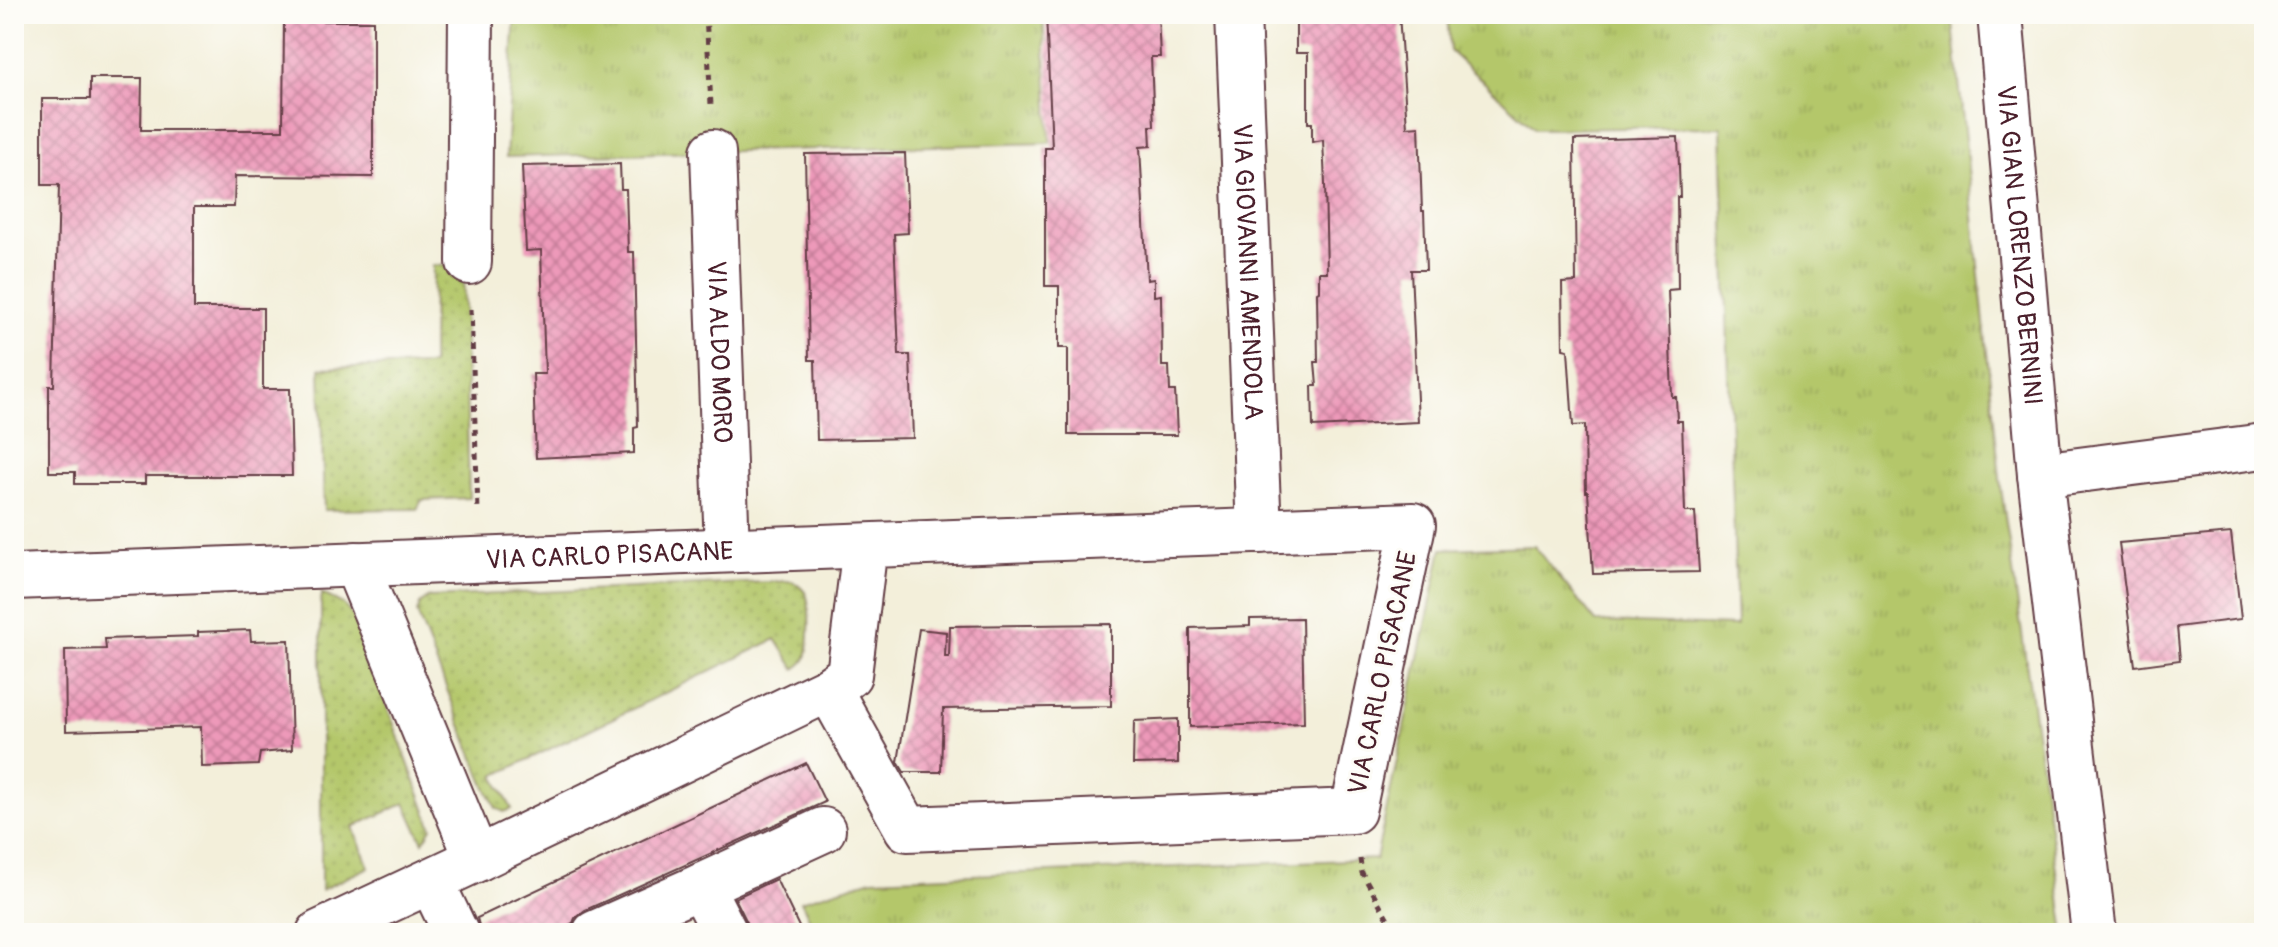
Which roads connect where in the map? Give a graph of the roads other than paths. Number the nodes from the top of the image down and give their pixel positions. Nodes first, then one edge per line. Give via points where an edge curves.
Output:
1 (471, 14) edge
2 (1238, 14) edge
3 (2000, 14) edge
4 (713, 152) road end
5 (469, 262) road end
6 (2264, 446) edge
7 (2040, 475) junction
8 (1259, 531) junction
9 (865, 546) junction
10 (727, 550) junction
11 (356, 564) junction
12 (14, 577) edge
13 (829, 689) junction
14 (823, 830) dead end
15 (477, 859) junction
16 (431, 881) junction
17 (701, 886) junction
18 (319, 933) edge
19 (456, 933) edge
20 (595, 933) edge
21 (725, 933) edge
22 (2094, 933) edge

1 - 5 street
2 - 8 street, VIA GIOVANNI AMENDOLA
3 - 7 street, VIA GIAN LORENZO BERNINI
4 - 10 street, VIA ALDO MORO
6 - 7 street
7 - 22 street, VIA GIAN LORENZO BERNINI
8 - 9 street, VIA CARLO PISACANE
8 - 13 street, VIA CARLO PISACANE via 1413,525 1353,811 907,829
9 - 10 street, VIA CARLO PISACANE
9 - 13 street via 849,675
10 - 11 street, VIA CARLO PISACANE
11 - 12 street, VIA CARLO PISACANE
11 - 15 street
13 - 15 street
14 - 17 street
15 - 16 street
16 - 18 street
16 - 19 street
17 - 20 street
17 - 21 street

